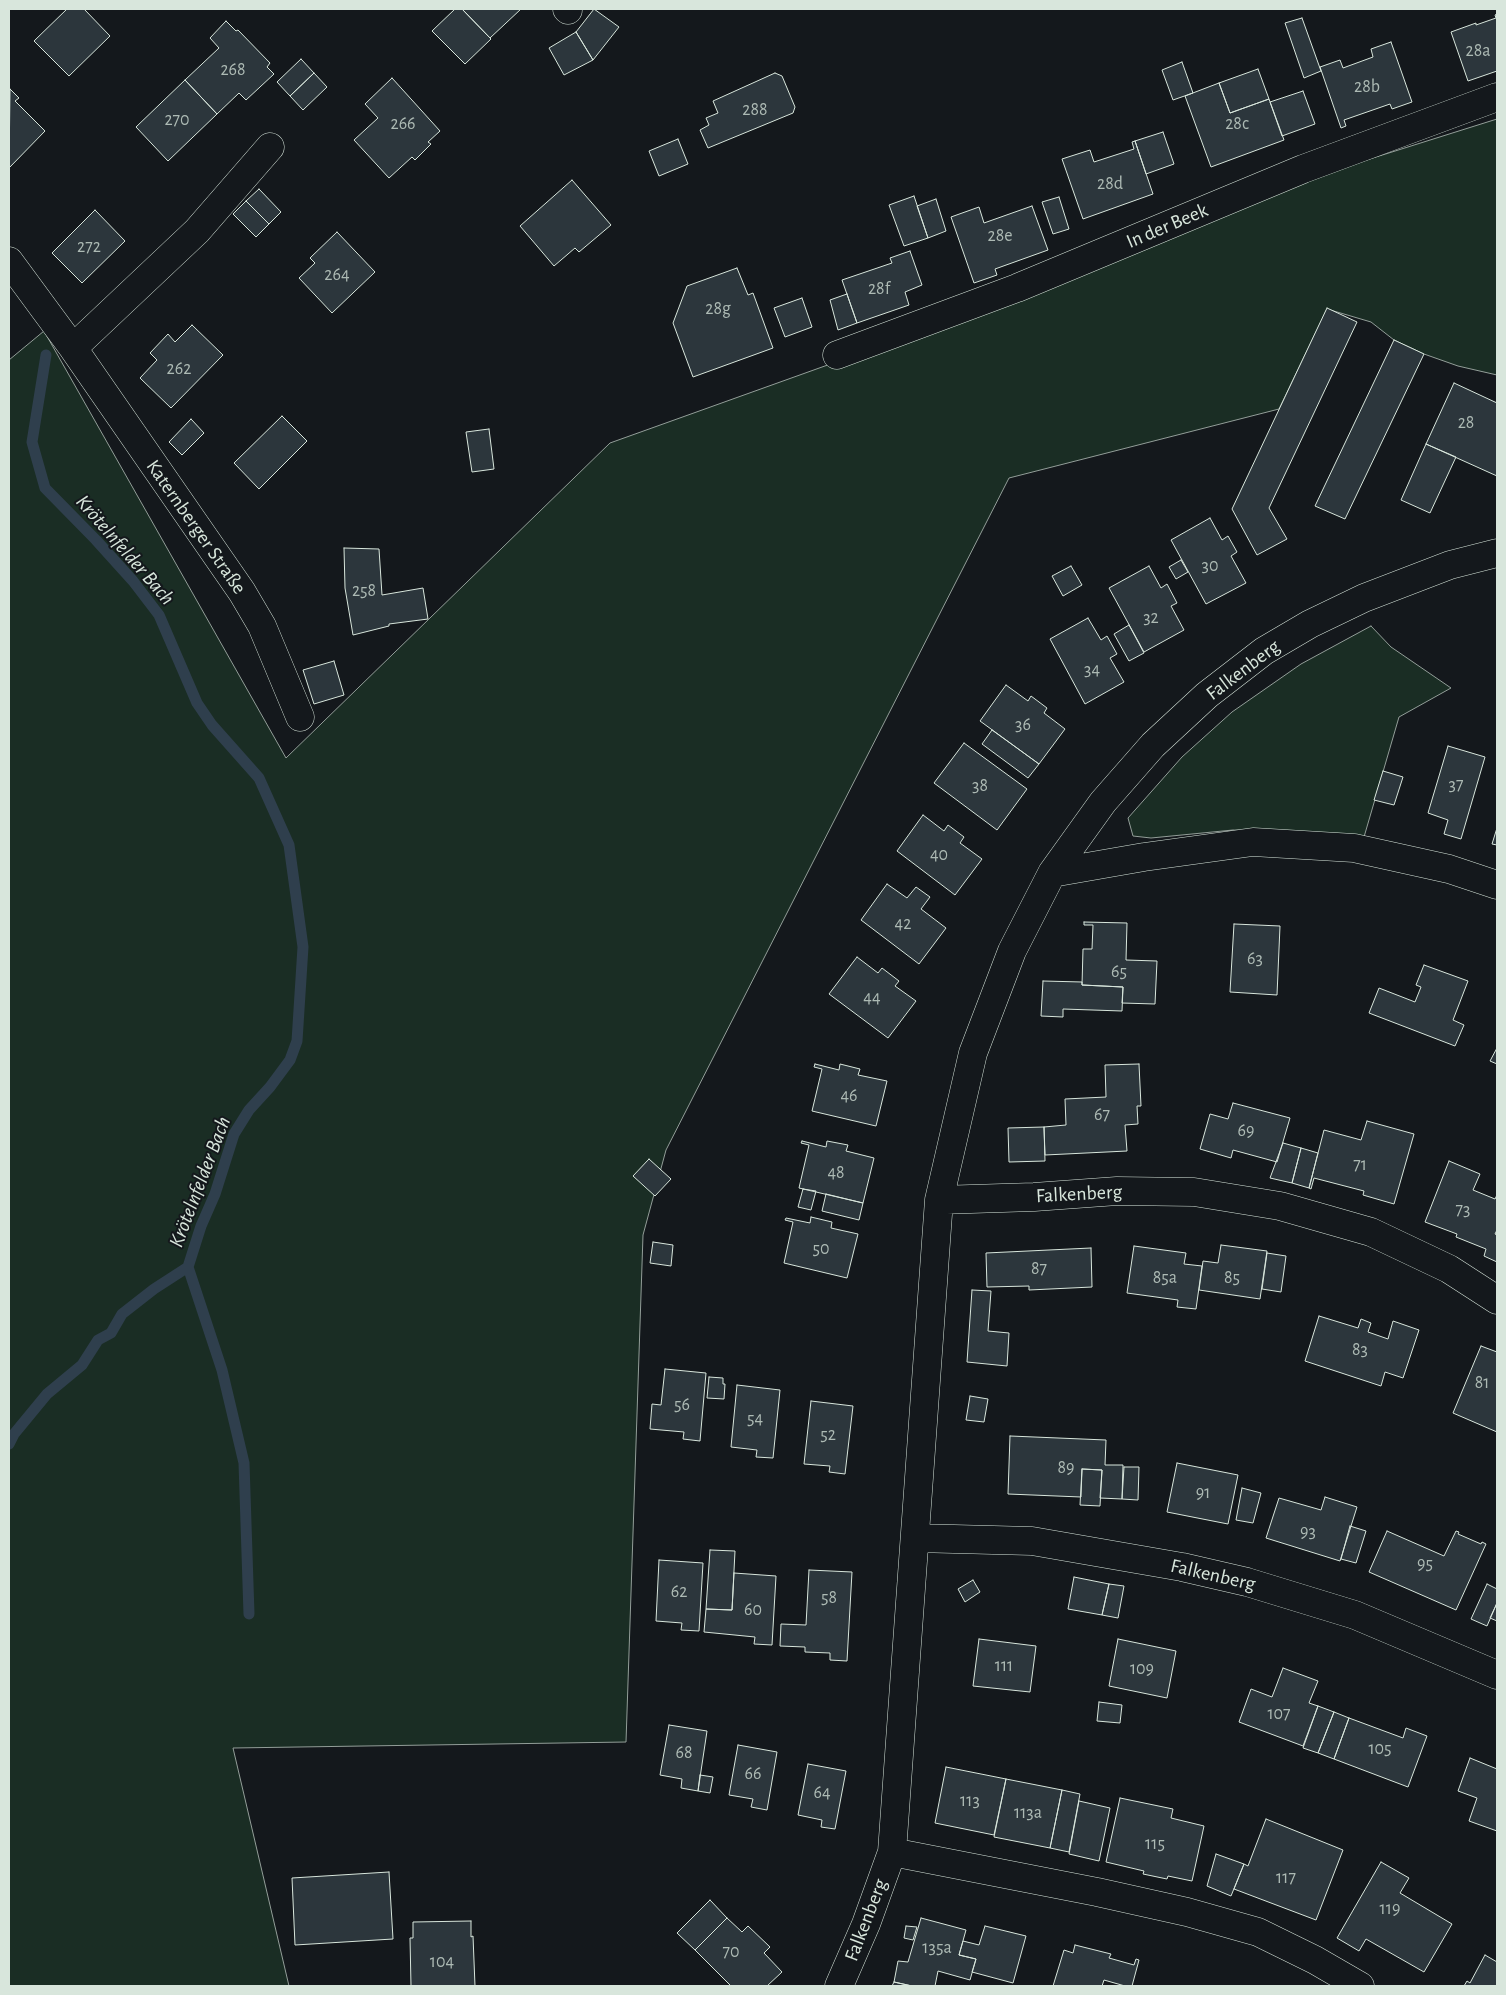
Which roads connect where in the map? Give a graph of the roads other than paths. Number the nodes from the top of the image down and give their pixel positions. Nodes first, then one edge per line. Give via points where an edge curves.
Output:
1 (1497, 97) edge
2 (270, 147) dead end
3 (9, 261) edge
4 (73, 348) junction
5 (836, 354) dead end
6 (1497, 553) edge
7 (300, 716) dead end
8 (1052, 874) junction
9 (1497, 885) edge
10 (939, 1200) junction
11 (1497, 1300) edge
12 (915, 1538) junction
13 (1497, 1675) edge
14 (892, 1852) junction
15 (839, 1986) edge
16 (1360, 1986) edge

1 - 5 street, In der Beek via 1303,170 1017,288
2 - 4 street via 197,231
3 - 4 street, Katernberger Straße
4 - 7 street, Katernberger Straße via 242,592 271,644
6 - 8 street, Falkenberg via 1450,565 1364,598 1264,651 1208,695 1153,745 1104,802
8 - 9 street via 1253,842 1354,848 1448,869
8 - 10 street, Falkenberg via 1012,951 972,1053
10 - 11 street, Falkenberg via 1117,1191 1194,1192 1280,1206 1372,1232 1449,1269
10 - 12 street, Falkenberg
12 - 13 street, Falkenberg via 1032,1541 1210,1573 1355,1615
12 - 14 street, Falkenberg
14 - 15 street, Falkenberg
14 - 16 street, Falkenberg via 1097,1892 1188,1912 1258,1932

